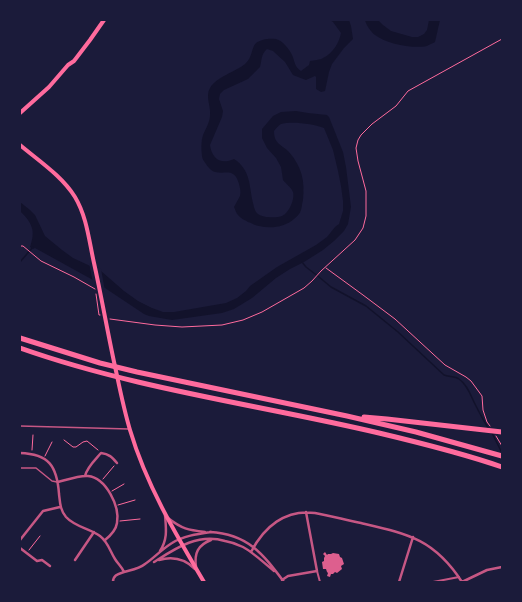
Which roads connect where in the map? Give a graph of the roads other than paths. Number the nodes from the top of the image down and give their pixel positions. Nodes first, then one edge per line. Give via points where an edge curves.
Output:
1 (104, 20) edge
2 (20, 113) edge
3 (20, 145) edge
4 (20, 338) edge
5 (20, 348) edge
6 (347, 416) junction
7 (20, 426) edge
8 (130, 429) junction
9 (502, 432) edge
10 (20, 452) edge
11 (502, 456) edge
12 (117, 463) road end
13 (501, 467) edge
14 (20, 468) edge
15 (85, 476) junction
16 (58, 482) junction
17 (60, 507) junction
18 (306, 512) junction
19 (165, 515) junction
20 (94, 532) junction
21 (211, 532) junction
22 (413, 537) junction
23 (214, 539) junction
24 (20, 540) edge
25 (105, 540) junction
26 (179, 540) junction
27 (182, 545) junction
28 (253, 547) junction
29 (20, 548) edge
30 (251, 552) junction
31 (159, 553) junction
32 (75, 560) dead end
33 (154, 562) junction
34 (146, 564) junction
35 (50, 566) dead end
36 (502, 567) edge
37 (318, 571) junction
38 (124, 572) junction
39 (197, 572) junction
40 (277, 574) junction
41 (459, 577) junction
42 (283, 581) edge
43 (113, 582) edge
44 (204, 582) edge
45 (320, 582) edge
46 (399, 582) edge
47 (433, 582) edge
48 (462, 582) edge

1 - 2 main road via 74,61
3 - 8 main road via 68,187 85,220
4 - 6 highway via 137,372
5 - 13 highway via 136,382 354,427 414,441
6 - 9 highway
6 - 11 highway
7 - 8 lane
8 - 19 main road via 146,476
10 - 16 street via 44,459 53,468
12 - 15 street via 111,456 101,453 86,471
14 - 16 lane via 36,468 52,481
15 - 16 street
15 - 25 street via 93,477 100,482 109,492 115,506 116,525
16 - 17 street
17 - 20 street via 72,522
17 - 24 street via 43,511
18 - 22 street via 380,527
18 - 28 street via 286,516 274,524
18 - 37 street
19 - 21 street via 186,529
19 - 26 main road
19 - 31 street via 166,535
20 - 25 street
20 - 32 street
21 - 26 street
21 - 28 street via 233,536
22 - 41 street via 433,549
22 - 46 street
23 - 27 street via 205,538
23 - 30 street via 234,543
23 - 39 street via 203,544 197,551
25 - 38 street
26 - 27 main road
26 - 31 street
27 - 33 street
27 - 39 main road
28 - 30 street
28 - 40 street
29 - 35 street via 37,561 42,560
30 - 40 street
31 - 34 street
33 - 34 street
33 - 39 street via 168,558 180,559
34 - 38 street
36 - 48 street via 482,571
37 - 42 street via 288,576
37 - 45 street
38 - 43 street via 115,575
39 - 44 main road
40 - 42 street
41 - 47 street
41 - 48 street

